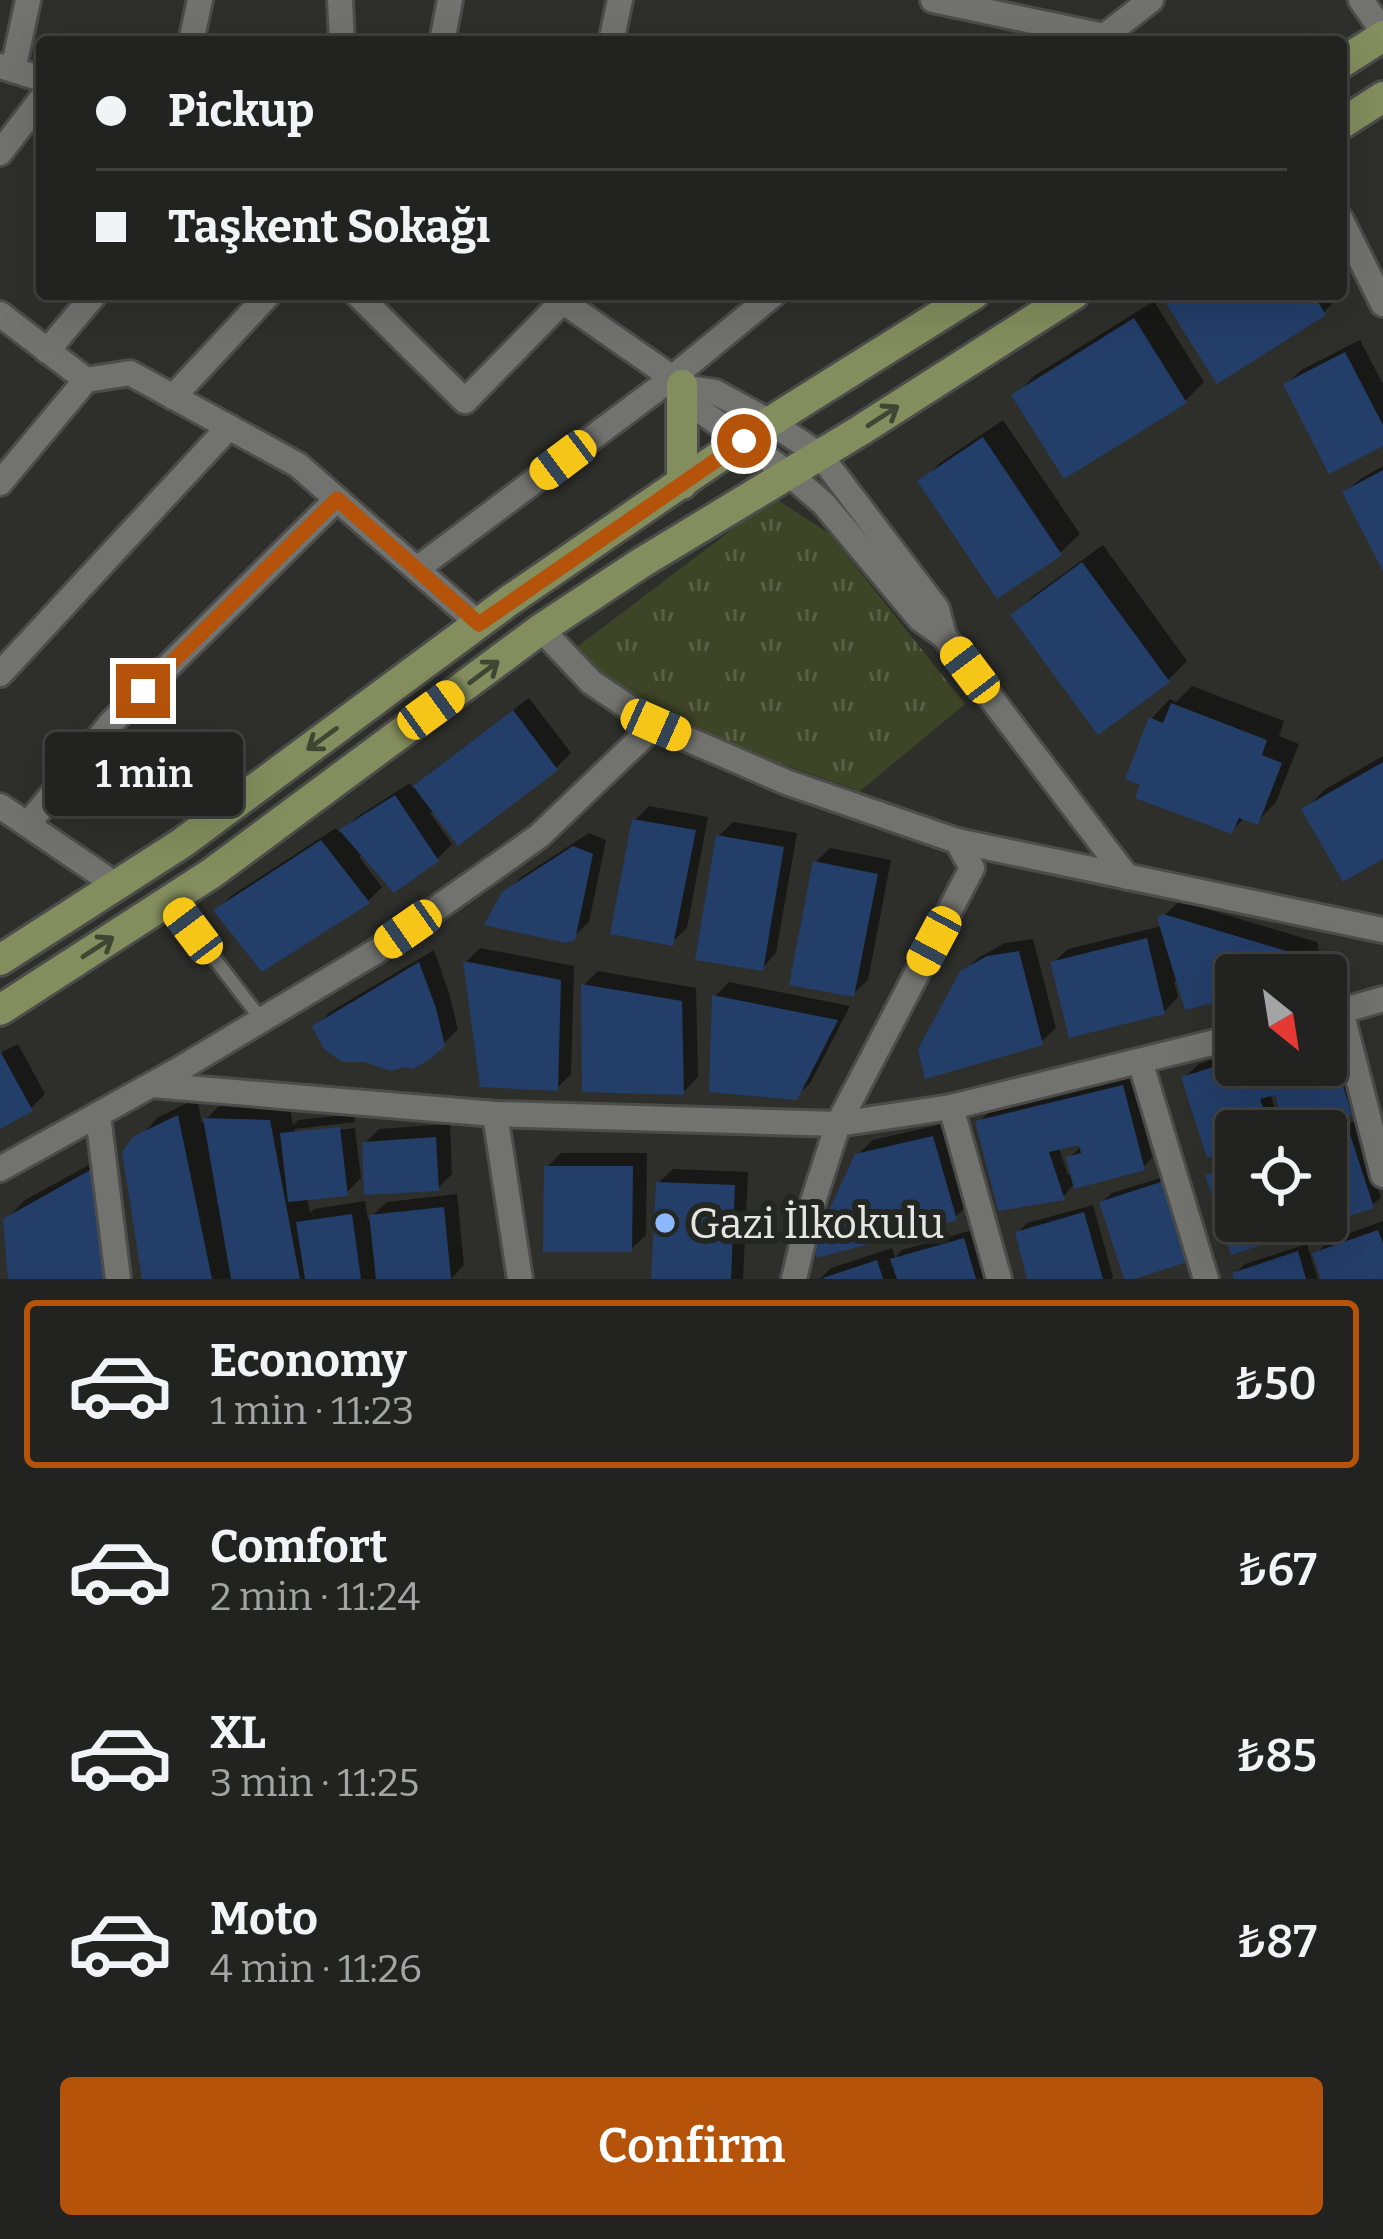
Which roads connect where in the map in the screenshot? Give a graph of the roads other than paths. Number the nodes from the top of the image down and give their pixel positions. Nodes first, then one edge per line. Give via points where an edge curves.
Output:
1 (28, 0) edge
2 (200, 0) edge
3 (340, 0) edge
4 (450, 0) edge
5 (620, 0) edge
6 (934, 0) edge
7 (1151, 0) edge
8 (1361, 0) edge
9 (1383, 34) edge
10 (192, 36) edge
11 (342, 36) edge
12 (443, 36) edge
13 (612, 36) edge
14 (1087, 36) edge
15 (1104, 36) edge
16 (1347, 59) edge
17 (7, 68) edge
18 (36, 77) edge
19 (1383, 97) edge
20 (36, 106) edge
21 (1347, 120) edge
22 (0, 153) edge
23 (1347, 232) edge
24 (90, 300) edge
25 (262, 300) edge
26 (363, 300) edge
27 (555, 300) edge
28 (560, 300) edge
29 (768, 300) edge
30 (964, 300) edge
31 (1065, 300) edge
32 (1383, 304) edge
33 (0, 314) edge
34 (47, 350) junction
35 (86, 380) junction
36 (680, 384) junction
37 (173, 397) junction
38 (770, 422) junction
39 (229, 427) junction
40 (744, 441) junction
41 (820, 455) junction
42 (4, 468) edge
43 (788, 473) junction
44 (682, 484) junction
45 (337, 499) junction
46 (417, 569) junction
47 (479, 624) junction
48 (541, 629) junction
49 (944, 636) junction
50 (0, 674) edge
51 (656, 725) junction
52 (0, 806) edge
53 (28, 824) junction
54 (957, 841) junction
55 (1127, 878) junction
56 (116, 885) junction
57 (170, 901) junction
58 (1383, 930) edge
59 (0, 960) edge
60 (1383, 999) edge
61 (1347, 1009) edge
62 (0, 1010) edge
63 (262, 1021) junction
64 (1215, 1042) edge
65 (1347, 1056) edge
66 (1139, 1061) junction
67 (152, 1085) junction
68 (951, 1107) junction
69 (98, 1114) junction
70 (495, 1114) junction
71 (838, 1124) junction
72 (0, 1169) edge
73 (1383, 1175) edge
74 (118, 1279) edge
75 (520, 1279) edge
76 (794, 1279) edge
77 (998, 1279) edge
78 (1206, 1279) edge

1 - 17 street
2 - 10 street
3 - 11 street
4 - 12 street
5 - 13 street
6 - 14 street
7 - 15 street
8 - 9 street
9 - 16 main road
17 - 18 street
19 - 21 main road
20 - 22 street
23 - 32 street
24 - 34 street
25 - 37 street
26 - 27 street via 465,401
28 - 36 street
29 - 36 street
30 - 38 main road
41 -> 31 main road
33 - 34 street
34 - 35 street
35 - 37 street via 130,373
35 - 42 street
36 - 38 street via 715,392
36 - 40 street via 698,409
36 - 44 main road
36 - 46 street
37 - 39 street
38 - 40 main road
38 - 41 street
39 - 45 street via 298,465
39 - 50 street
40 - 43 street
40 - 44 main road
41 - 43 main road
41 - 49 street via 937,608
43 - 48 main road
43 - 49 street
44 - 47 main road
45 - 46 street
45 - 53 street via 111,723
46 - 47 street
47 -> 56 main road
48 - 51 street via 591,682
57 -> 48 main road
49 - 55 street
51 - 54 street via 786,782
51 - 63 street via 538,836
52 - 53 street
53 - 56 street
54 - 55 street
54 - 71 street via 973,868
55 - 58 street
56 - 59 main road
62 -> 57 main road
57 - 63 lane
60 - 61 street
63 - 67 street
64 - 66 street
65 - 73 street
66 - 68 street
66 - 78 street
67 - 69 street
67 - 70 street
68 - 71 street
68 - 77 street
69 - 72 street
69 - 74 street
70 - 71 street
70 - 75 street
71 - 76 street

